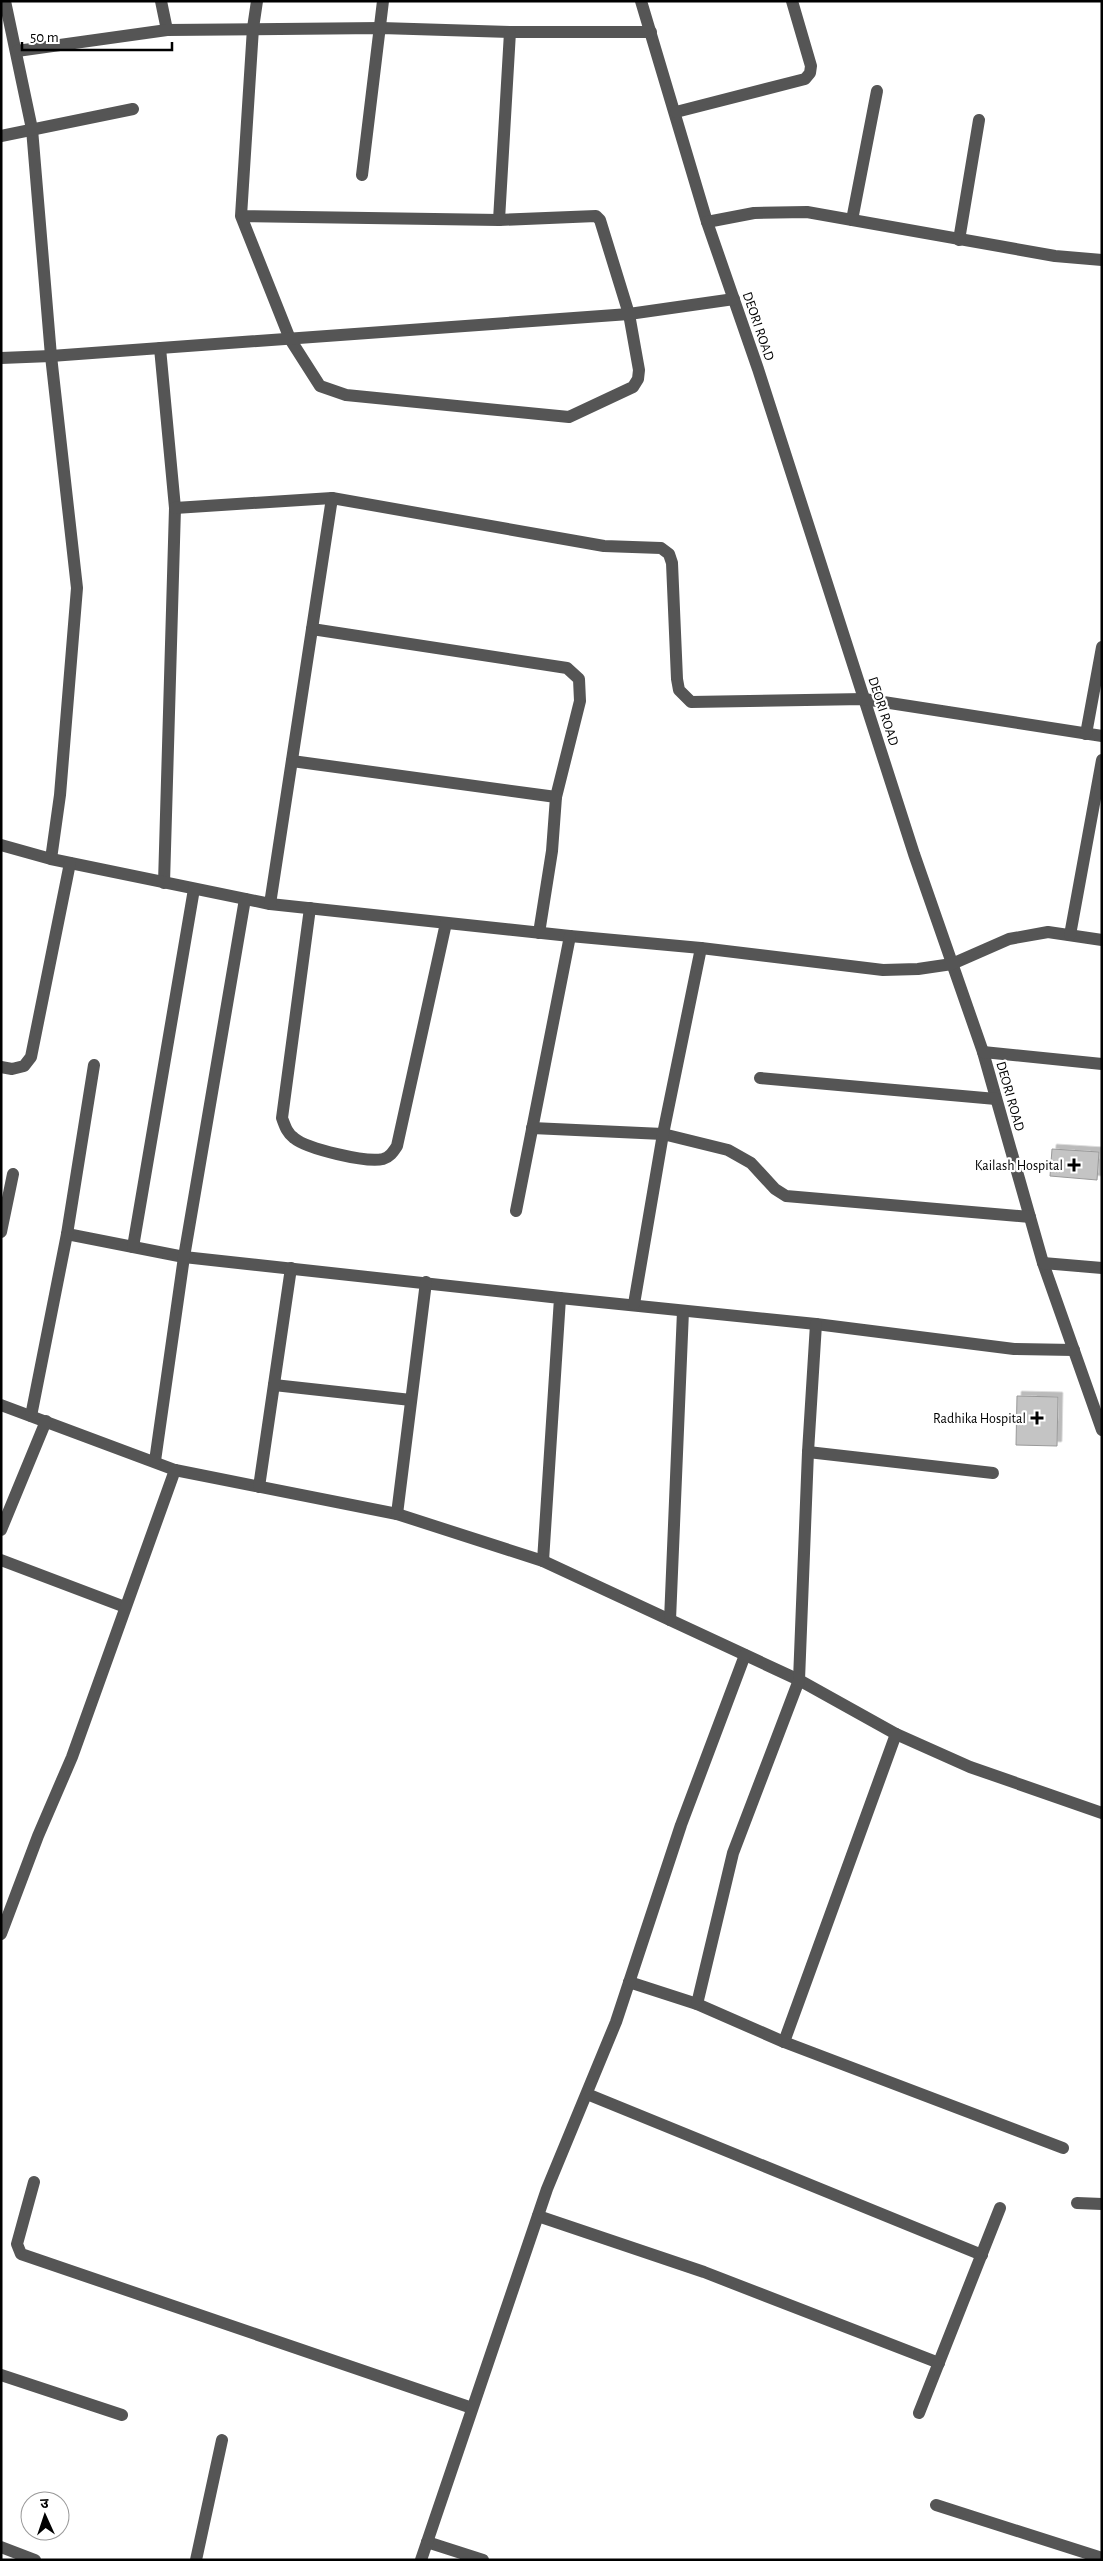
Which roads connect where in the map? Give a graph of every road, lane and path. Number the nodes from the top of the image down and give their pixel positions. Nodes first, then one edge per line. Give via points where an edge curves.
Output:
1 (5, 1) edge
2 (161, 1) edge
3 (257, 1) edge
4 (383, 1) edge
5 (641, 1) edge
6 (792, 1) edge
7 (253, 28) junction
8 (381, 28) junction
9 (167, 30) junction
10 (510, 32) junction
11 (651, 32) junction
12 (17, 51) junction
13 (877, 92) dead end
14 (133, 110) dead end
15 (676, 112) junction
16 (979, 120) dead end
17 (32, 129) junction
18 (1, 136) edge
19 (362, 176) dead end
20 (241, 216) junction
21 (499, 220) junction
22 (852, 220) junction
23 (707, 222) junction
24 (959, 240) junction
25 (1102, 260) edge
26 (734, 299) junction
27 (629, 314) junction
28 (290, 339) junction
29 (160, 348) junction
30 (51, 356) junction
31 (1, 358) edge
32 (332, 498) junction
33 (175, 508) junction
34 (312, 629) junction
35 (1102, 647) edge
36 (864, 699) junction
37 (1086, 734) junction
38 (1102, 736) edge
39 (1102, 760) edge
40 (292, 761) junction
41 (556, 798) junction
42 (1, 845) edge
43 (51, 859) junction
44 (70, 863) junction
45 (164, 883) junction
46 (194, 889) junction
47 (245, 900) junction
48 (270, 904) junction
49 (310, 908) junction
50 (446, 923) junction
51 (539, 933) junction
52 (1070, 935) junction
53 (570, 936) junction
54 (1102, 940) edge
55 (701, 948) junction
56 (952, 964) junction
57 (984, 1052) junction
58 (1102, 1064) edge
59 (94, 1065) dead end
60 (1, 1066) edge
61 (760, 1078) dead end
62 (996, 1098) junction
63 (532, 1128) junction
64 (662, 1134) junction
65 (13, 1174) dead end
66 (516, 1211) dead end
67 (1030, 1217) junction
68 (1, 1232) edge
69 (67, 1234) junction
70 (133, 1247) junction
71 (184, 1257) junction
72 (1043, 1263) junction
73 (291, 1268) junction
74 (1102, 1268) edge
75 (426, 1282) junction
76 (560, 1298) junction
77 (634, 1304) junction
78 (684, 1311) junction
79 (816, 1324) junction
80 (1074, 1350) junction
81 (274, 1385) junction
82 (411, 1400) junction
83 (1, 1405) edge
84 (31, 1416) junction
85 (46, 1421) junction
86 (1102, 1430) edge
87 (808, 1452) junction
88 (155, 1461) junction
89 (175, 1470) junction
90 (993, 1474) dead end
91 (260, 1487) junction
92 (397, 1514) junction
93 (1, 1530) edge
94 (1, 1560) edge
95 (543, 1561) junction
96 (125, 1607) junction
97 (670, 1620) junction
98 (745, 1655) junction
99 (799, 1680) junction
100 (896, 1734) junction
101 (1102, 1812) edge
102 (1, 1934) edge
103 (629, 1982) junction
104 (696, 2004) junction
105 (784, 2042) junction
106 (587, 2094) junction
107 (1063, 2148) dead end
108 (34, 2182) dead end
109 (1077, 2203) dead end
110 (1102, 2204) edge
111 (1000, 2208) dead end
112 (538, 2216) junction
113 (982, 2255) junction
114 (939, 2362) junction
115 (1, 2375) edge
116 (472, 2408) junction
117 (919, 2413) dead end
118 (122, 2415) dead end
119 (222, 2440) dead end
120 (936, 2506) dead end
121 (427, 2542) junction
122 (1, 2547) edge
123 (1102, 2558) edge
124 (35, 2560) edge
125 (196, 2560) edge
126 (422, 2560) edge
127 (483, 2560) edge

1 - 12 street
2 - 9 street
3 - 7 street
4 - 8 street
5 - 11 street, DEORI ROAD
6 - 15 street via 811,66 805,79
7 - 8 street
7 - 9 street
7 - 20 street
8 - 10 street
8 - 19 street
9 - 12 street
10 - 11 street
10 - 21 street
11 - 15 street, DEORI ROAD
12 - 17 street
13 - 22 street
14 - 17 street
15 - 23 street, DEORI ROAD
16 - 24 street
17 - 18 street
17 - 30 street
20 - 21 street
20 - 28 street
21 - 27 street via 596,216 600,220
22 - 23 street via 807,212 780,212 754,213
22 - 24 street
23 - 26 street, DEORI ROAD
24 - 25 street via 1055,256
26 - 27 street
26 - 36 street, DEORI ROAD
27 - 28 street
27 - 28 street via 638,379 633,387 569,417 346,395 320,386
28 - 29 street
29 - 30 street
29 - 33 street
30 - 31 street
30 - 43 street via 77,588 60,796
32 - 33 street
32 - 34 street
32 - 36 street via 604,546 661,548 672,563 679,690 691,702
33 - 45 street
34 - 40 street
34 - 41 street via 567,668 579,679 580,701
35 - 37 street
36 - 37 street
36 - 56 street, DEORI ROAD
37 - 38 street
39 - 52 street
40 - 41 street
40 - 48 street
41 - 51 street via 552,851
42 - 43 street
43 - 44 street
44 - 45 street
44 - 60 street via 31,1057 24,1066 12,1069
45 - 46 street
46 - 47 street
46 - 70 street
47 - 48 street
47 - 71 street
48 - 49 street
49 - 50 street
49 - 50 street via 282,1118 286,1130 295,1139 367,1160 384,1159 397,1146
50 - 51 street
51 - 53 street
52 - 54 street
52 - 56 street via 1048,932 1009,939
53 - 55 street
53 - 63 street
55 - 56 street via 883,970
55 - 64 street
56 - 57 street, DEORI ROAD
57 - 58 street
57 - 62 street, DEORI ROAD
59 - 69 street
61 - 62 street
62 - 67 street, DEORI ROAD
63 - 64 street
63 - 66 street
64 - 67 street via 728,1150 740,1156 786,1196
64 - 77 street
65 - 68 street
67 - 72 street, DEORI ROAD
69 - 70 street
69 - 84 street
70 - 71 street
71 - 73 street
71 - 88 street
72 - 74 street
72 - 80 street, DEORI ROAD
73 - 75 street
73 - 81 street
75 - 76 street
75 - 82 street
76 - 77 street
76 - 95 street
77 - 78 street
78 - 79 street
78 - 97 street
79 - 80 street via 1014,1349
79 - 87 street
80 - 86 street, DEORI ROAD
81 - 82 street
81 - 91 street
82 - 92 street
83 - 84 street
84 - 85 street
85 - 88 street
85 - 93 street
87 - 90 street
87 - 99 street
88 - 89 street
89 - 91 street
89 - 96 street
91 - 92 street
92 - 95 street
94 - 96 street
95 - 97 street
96 - 102 street via 72,1757
97 - 98 street
98 - 99 street
98 - 103 street via 681,1825
99 - 100 street
99 - 104 street via 733,1852
100 - 101 street via 970,1767
100 - 105 street
103 - 104 street
103 - 106 street
104 - 105 street
105 - 107 street
106 - 112 street
106 - 113 street
108 - 116 street via 17,2244 21,2254
109 - 110 street
111 - 113 street
112 - 114 street via 704,2272
112 - 116 street
113 - 114 street
114 - 117 street
115 - 118 street
116 - 121 street
119 - 125 street
120 - 123 street
121 - 126 street
121 - 127 street
122 - 124 street

